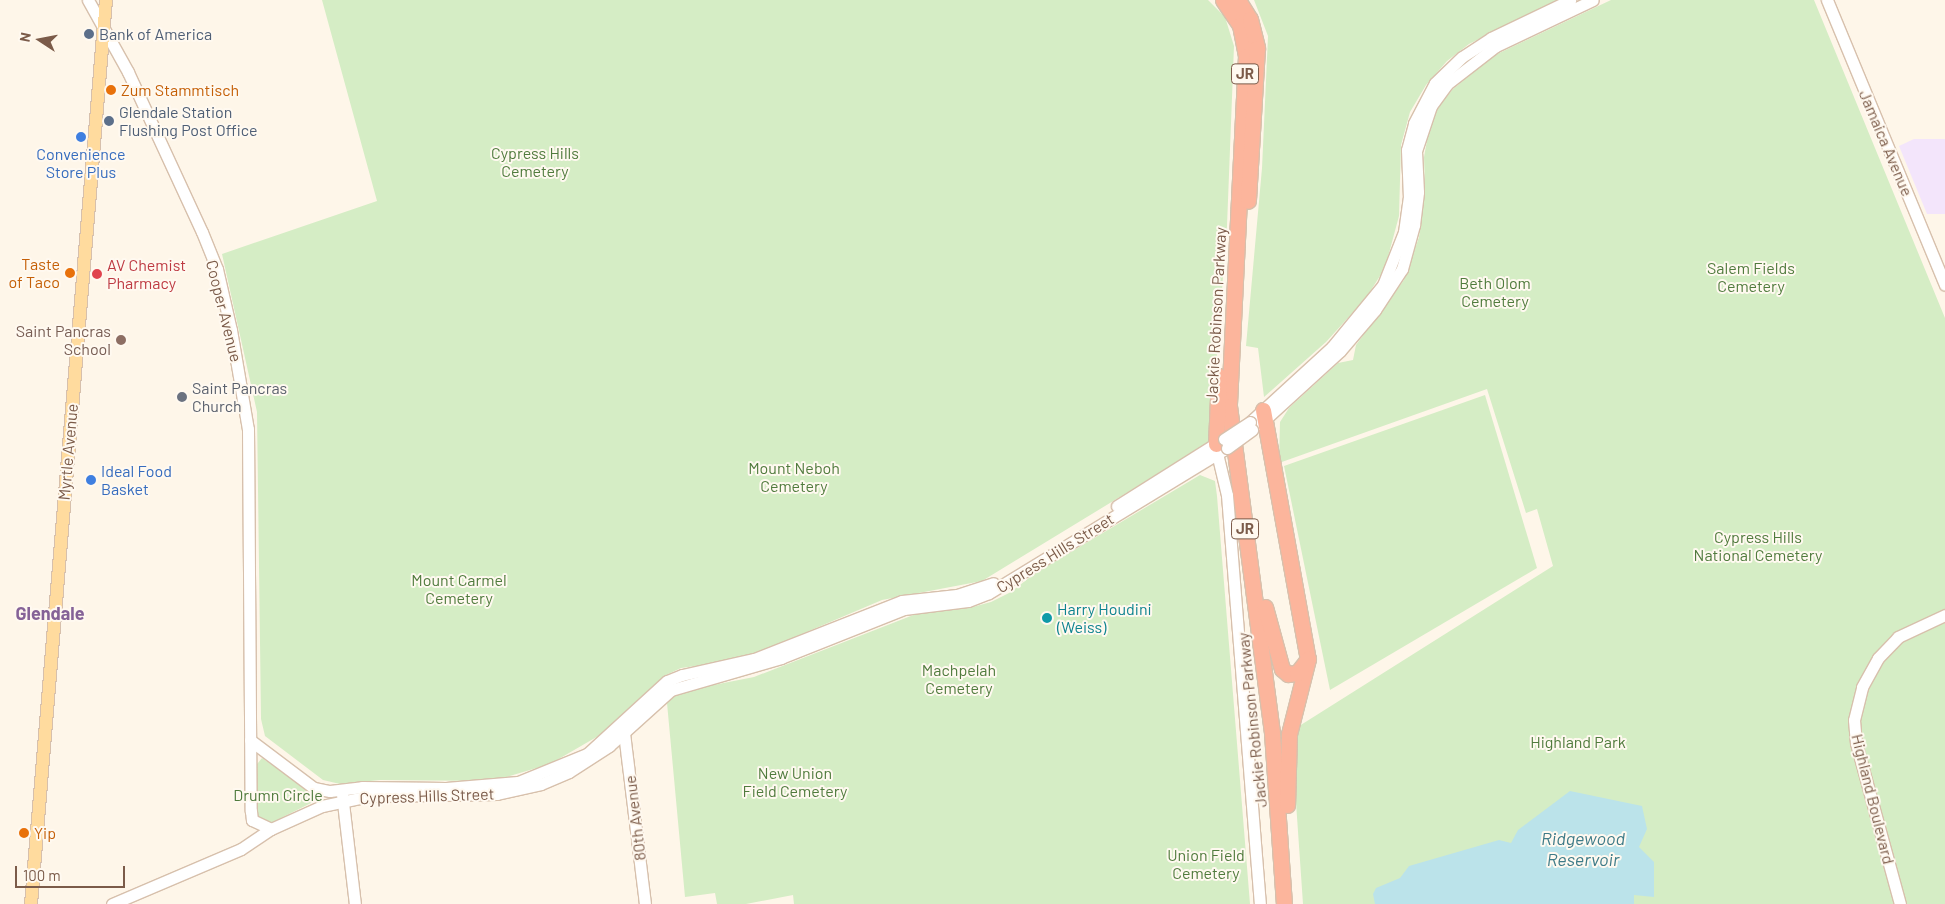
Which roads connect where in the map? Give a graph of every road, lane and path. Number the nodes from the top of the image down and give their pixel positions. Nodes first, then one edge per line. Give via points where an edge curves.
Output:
1 (88, 0) edge
2 (106, 0) edge
3 (1223, 0) edge
4 (1238, 0) edge
5 (1570, 0) edge
6 (1593, 0) edge
7 (1827, 0) edge
8 (104, 28) junction
9 (1240, 154) junction
10 (1945, 285) edge
11 (1264, 415) junction
12 (1221, 447) junction
13 (1006, 582) junction
14 (1265, 607) junction
15 (1945, 615) edge
16 (1308, 659) junction
17 (624, 733) junction
18 (250, 740) junction
19 (314, 788) junction
20 (342, 796) junction
21 (314, 809) junction
22 (1287, 809) junction
23 (270, 829) junction
24 (31, 904) edge
25 (112, 904) edge
26 (355, 904) edge
27 (645, 904) edge
28 (1260, 904) edge
29 (1284, 904) edge
30 (1293, 904) edge
31 (1900, 904) edge

1 - 8 street, Cooper Avenue
2 - 8 main road, Myrtle Avenue
3 - 9 highway, Jackie Robinson Parkway / JR via 1237,18 1246,47
4 - 14 highway, Jackie Robinson Parkway / JR via 1252,26 1257,56 1238,401
5 - 11 street, Cypress Hills Street via 1491,38 1462,57 1435,83 1414,123 1407,150 1409,198 1404,232 1383,286 1332,347
6 - 11 street, Cypress Hills Street via 1496,46 1447,84 1431,106 1418,142 1414,225 1402,269 1375,310 1340,351
7 - 10 street, Jamaica Avenue
8 - 18 street, Cooper Avenue via 128,72 202,232 217,269 231,330 248,429
8 - 24 main road, Myrtle Avenue
9 - 12 highway via 1230,224
9 - 29 highway, Jackie Robinson Parkway / JR via 1229,406 1272,733
11 - 12 street, Cypress Hills Street, bridge
11 - 16 highway
12 - 13 street, Cypress Hills Street via 1031,563
12 - 28 street
13 - 17 street, Cypress Hills Street via 968,601 904,609 781,658 683,685 671,690
13 - 20 street, Cypress Hills Street via 957,594 902,601 754,659 682,675 656,690 587,754 539,776 494,786 362,787
14 - 16 highway via 1282,669 1294,674
14 - 22 highway, Jackie Robinson Parkway / JR
15 - 31 street, Highland Boulevard via 1898,638 1878,658 1862,687 1854,720 1856,743
16 - 22 highway via 1289,734
17 - 20 street, Cypress Hills Street via 569,772 541,784 497,794
17 - 27 street, 80th Avenue
18 - 19 street
18 - 23 street, Cooper Avenue via 252,820
19 - 20 street
19 - 21 street via 318,798
20 - 21 street, Cypress Hills Street
20 - 26 street
21 - 23 street, Cypress Hills Street
22 - 30 highway, Jackie Robinson Parkway / JR
23 - 25 street, Cypress Hills Street via 241,849

